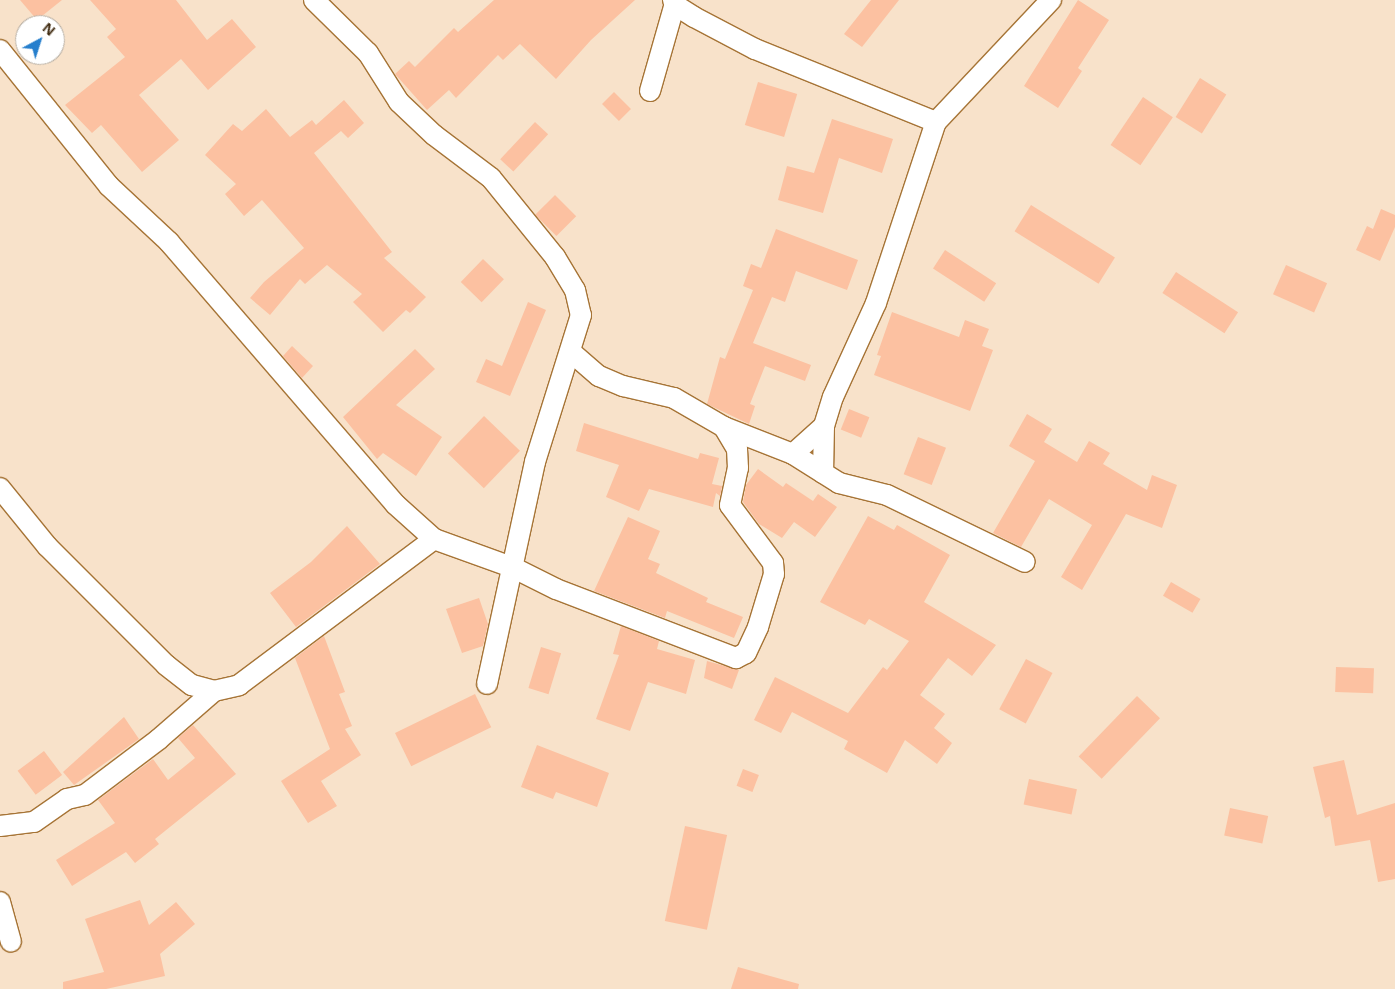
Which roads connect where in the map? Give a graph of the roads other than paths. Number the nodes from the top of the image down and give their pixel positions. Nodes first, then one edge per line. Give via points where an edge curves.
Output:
1 (314, 0) edge
2 (1051, 0) edge
3 (674, 2) edge
4 (0, 50) edge
5 (650, 92) dead end
6 (936, 122) junction
7 (571, 352) junction
8 (824, 426) junction
9 (724, 427) junction
10 (793, 454) junction
11 (823, 473) junction
12 (0, 488) edge
13 (434, 539) junction
14 (1026, 562) dead end
15 (514, 568) junction
16 (487, 684) dead end
17 (214, 691) junction
18 (0, 826) edge
19 (0, 902) edge
20 (11, 942) dead end

1 - 7 street via 368,53 399,102 434,136 491,178 555,257 576,290 581,315
2 - 6 street
3 - 5 street
3 - 6 street via 754,48
4 - 13 street via 109,186 169,242 395,504
6 - 8 street via 876,303 833,397
7 - 9 street via 599,376 623,386 674,398
7 - 15 street via 535,462
8 - 10 street
8 - 11 street
9 - 10 street
9 - 15 street via 736,449 738,468 730,505 773,563 774,574 758,628 746,653 736,658 556,589
10 - 11 street
11 - 14 street via 839,483 887,496
12 - 17 street via 47,546 166,665 192,685
13 - 15 street
13 - 17 street via 246,680
15 - 16 street
17 - 18 street via 159,739 85,795 67,799 34,822
19 - 20 street

